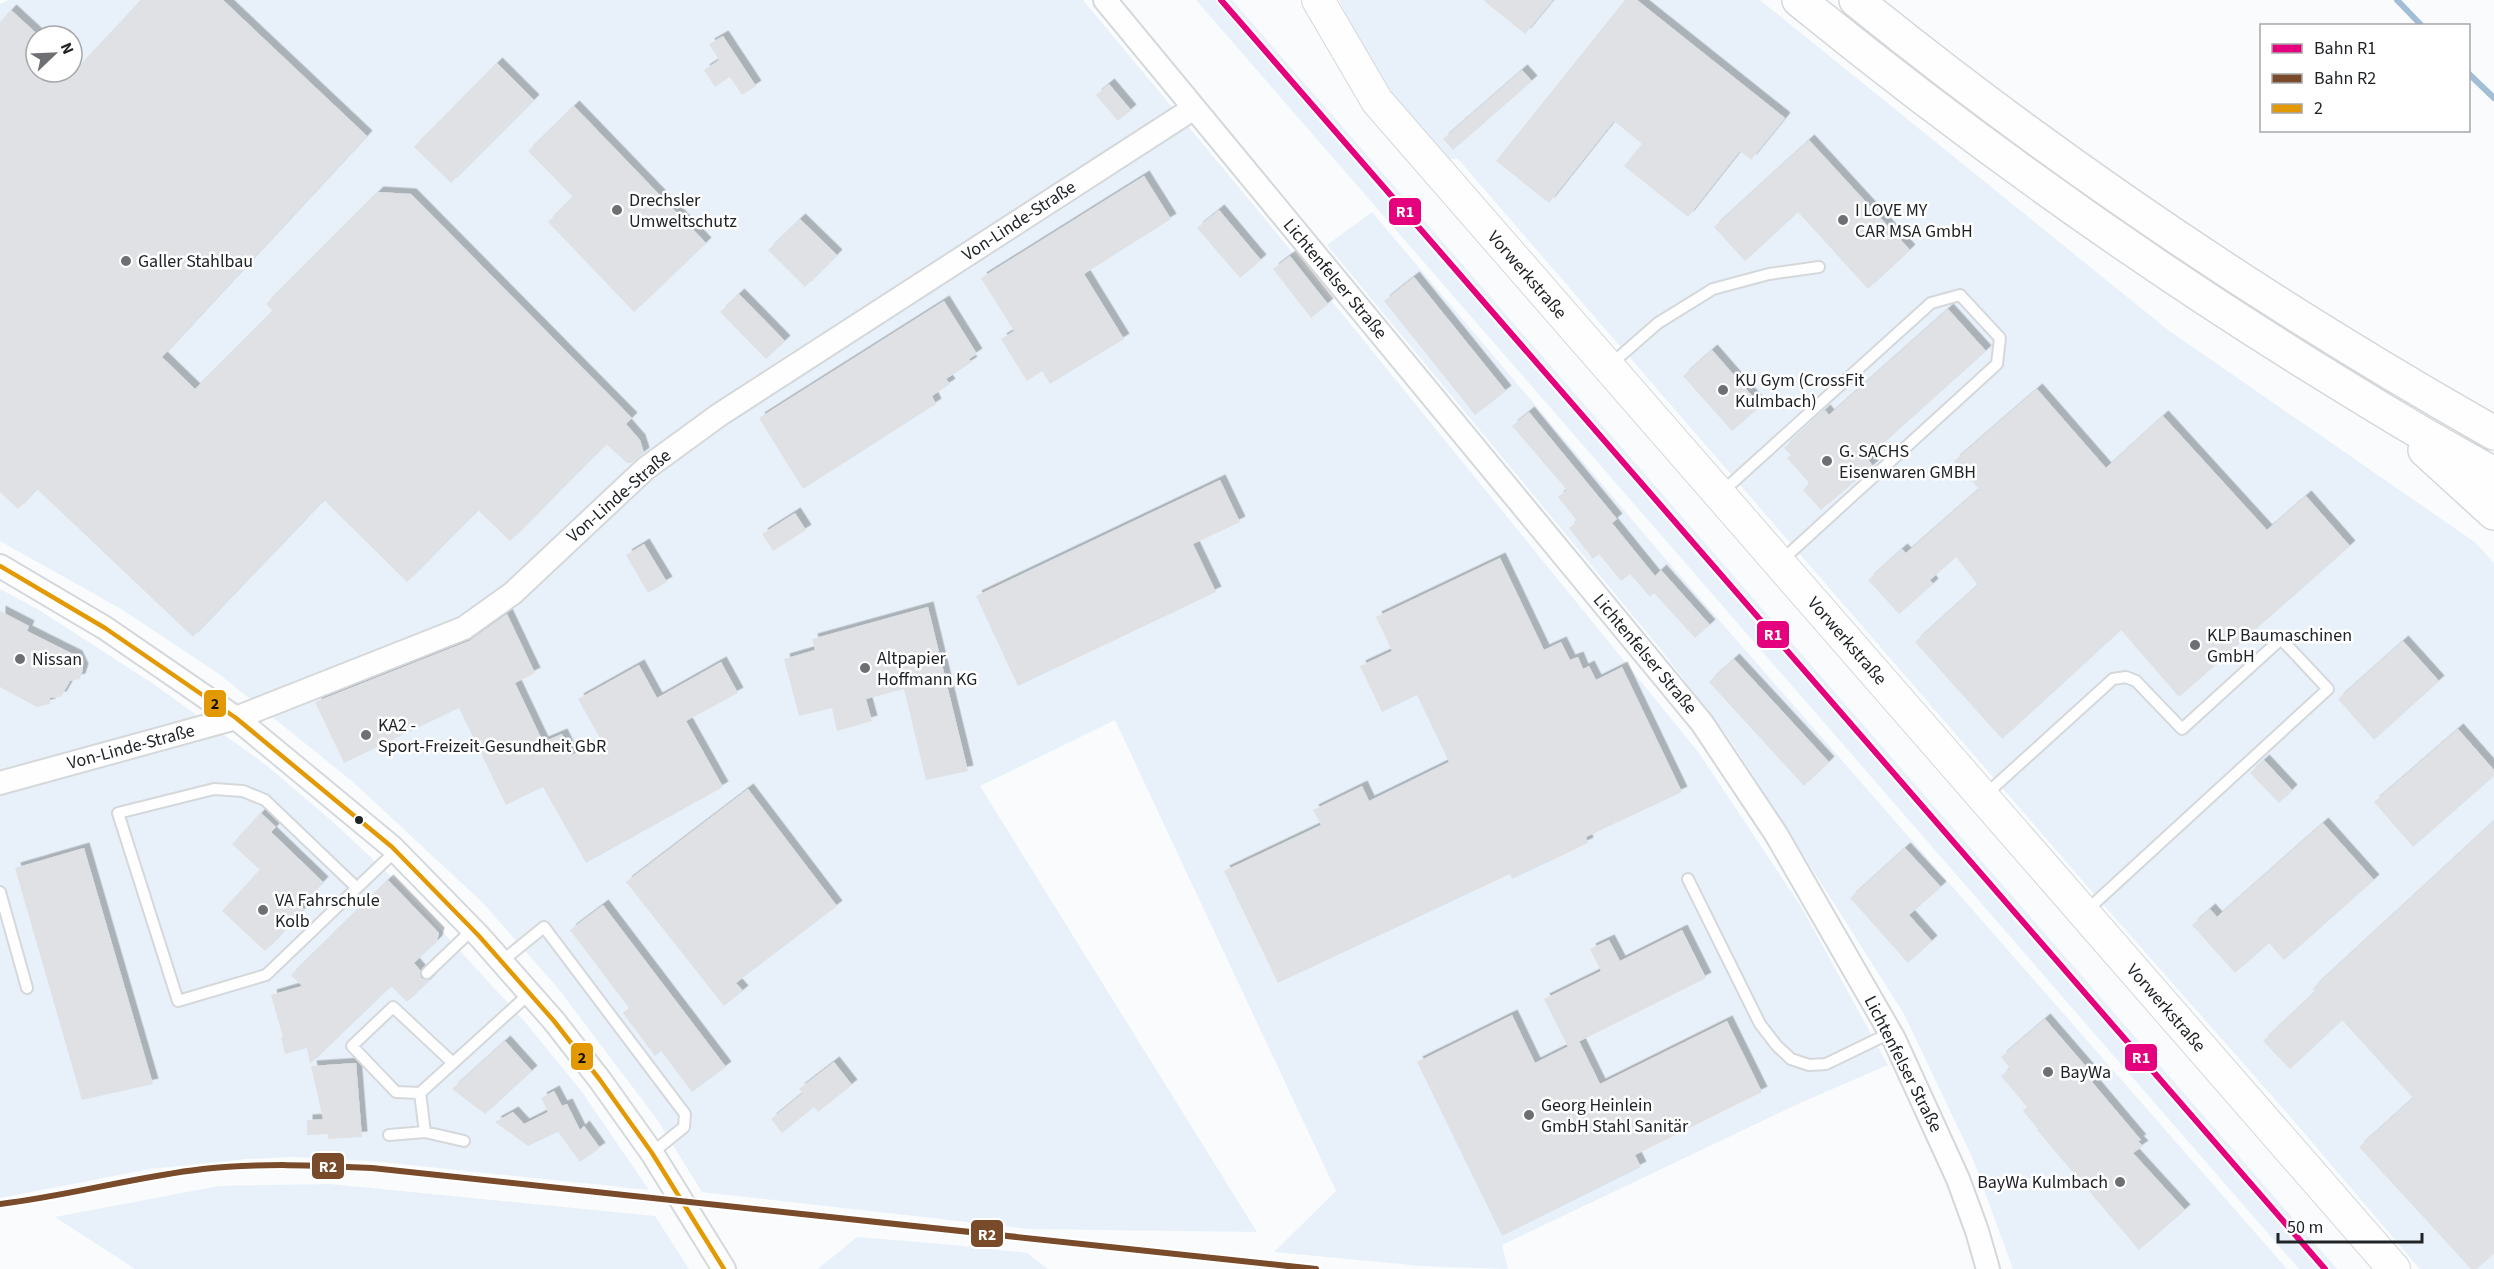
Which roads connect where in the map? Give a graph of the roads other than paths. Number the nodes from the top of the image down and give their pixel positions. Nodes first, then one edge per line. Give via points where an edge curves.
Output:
1 (1104, 0) edge
2 (1318, 0) edge
3 (1799, 0) edge
4 (1856, 0) edge
5 (1194, 108) junction
6 (1819, 267) dead end
7 (1608, 367) junction
8 (2379, 408) junction
9 (2494, 433) edge
10 (2494, 474) edge
11 (1719, 495) junction
12 (2494, 513) edge
13 (1779, 563) junction
14 (0, 566) edge
15 (236, 718) junction
16 (0, 783) edge
17 (1982, 797) junction
18 (396, 851) junction
19 (1688, 879) dead end
20 (357, 888) junction
21 (0, 892) edge
22 (2083, 913) junction
23 (473, 929) junction
24 (501, 963) junction
25 (428, 973) dead end
26 (27, 988) dead end
27 (529, 994) junction
28 (1890, 1033) junction
29 (453, 1063) junction
30 (420, 1093) junction
31 (425, 1132) junction
32 (389, 1135) dead end
33 (464, 1141) dead end
34 (652, 1154) junction
35 (724, 1269) edge
36 (1988, 1269) edge
37 (2394, 1269) edge

1 - 5 street, Lichtenfelser Straße
2 - 7 street, Vorwerkstraße via 1377,101
3 - 8 highway via 1973,136 2110,236
4 - 9 highway via 2141,214 2294,315
5 - 15 street, Von-Linde-Straße via 719,415 645,469 513,593 464,628
5 - 28 street, Lichtenfelser Straße via 1702,723 1776,834
6 - 7 lane via 1769,274 1713,289 1658,323
7 - 11 street, Vorwerkstraße
8 - 10 highway
8 - 12 highway
11 - 13 street, Vorwerkstraße
11 - 13 lane via 1930,303 1960,295 2000,338 1997,364
13 - 17 street, Vorwerkstraße
14 - 15 street via 105,628
15 - 16 street, Von-Linde-Straße
15 - 18 street
17 - 22 street, Vorwerkstraße
17 - 22 lane via 2113,679 2126,677 2136,681 2182,729 2281,639 2328,689
18 - 20 lane
18 - 23 street
19 - 28 lane via 1760,1024 1791,1059 1809,1065 1826,1064
20 - 20 lane via 266,975 178,1001 118,813 214,789 243,791 265,800
21 - 26 lane
22 - 37 street, Vorwerkstraße
23 - 24 street
23 - 25 lane
24 - 27 street
24 - 34 lane via 544,927 685,1114 684,1127
27 - 29 lane
27 - 34 street via 600,1080
28 - 36 street, Lichtenfelser Straße via 1958,1179
29 - 30 lane
29 - 30 lane via 393,1007 352,1046 396,1092
30 - 31 lane
31 - 32 lane
31 - 33 lane
34 - 35 street

